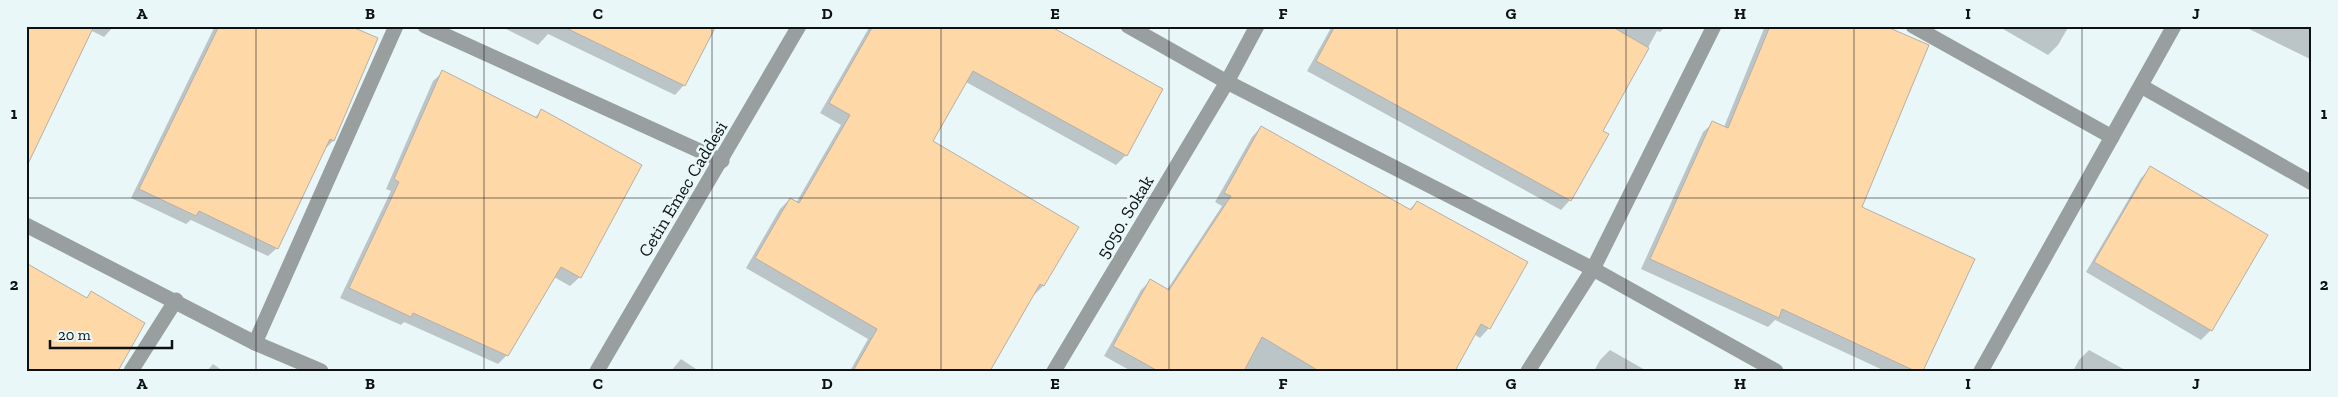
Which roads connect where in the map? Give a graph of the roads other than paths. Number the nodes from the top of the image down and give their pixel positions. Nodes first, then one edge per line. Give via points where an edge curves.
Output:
1 (396, 26) edge
2 (425, 26) edge
3 (799, 26) edge
4 (1128, 26) edge
5 (1258, 26) edge
6 (1714, 26) edge
7 (1913, 26) edge
8 (2174, 26) edge
9 (1227, 82) junction
10 (2141, 86) junction
11 (2112, 137) junction
12 (722, 161) junction
13 (2312, 183) edge
14 (26, 225) edge
15 (1593, 269) junction
16 (176, 300) junction
17 (256, 343) junction
18 (132, 371) edge
19 (321, 371) edge
20 (597, 371) edge
21 (1054, 371) edge
22 (1528, 371) edge
23 (1776, 371) edge
24 (1981, 371) edge

1 - 17 street
2 - 12 street
3 - 12 street, Cetin Emec Caddesi
4 - 9 street
5 - 9 street, 5050. Sokak
6 - 15 street
7 - 11 street
8 - 10 street
9 - 15 street
9 - 21 street, 5050. Sokak
10 - 11 street
10 - 13 street
11 - 24 street
12 - 20 street, Cetin Emec Caddesi
14 - 16 street
15 - 22 street
15 - 23 street
16 - 17 street
16 - 18 street
17 - 19 street

